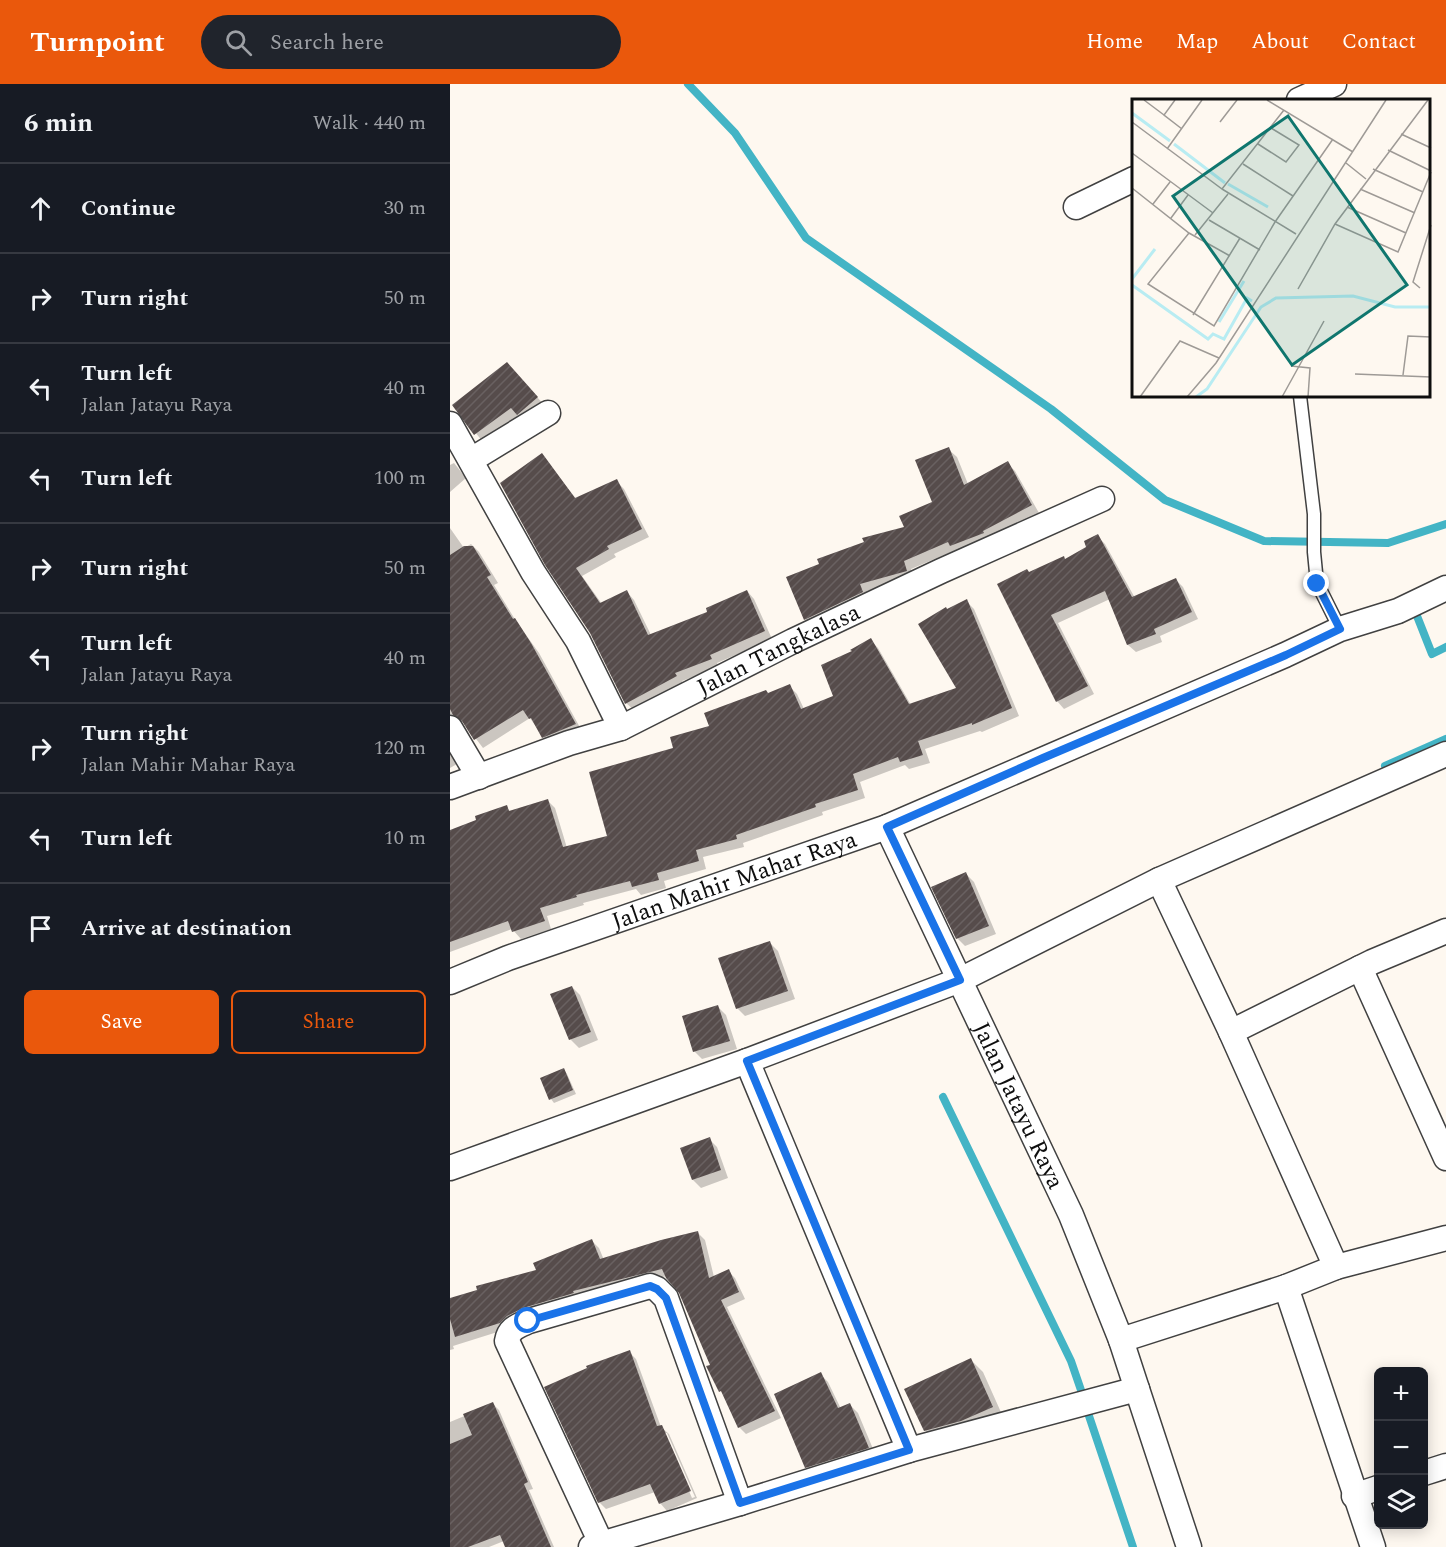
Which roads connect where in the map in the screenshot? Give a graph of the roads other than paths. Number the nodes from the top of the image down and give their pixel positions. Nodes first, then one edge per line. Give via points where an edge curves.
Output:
1 (1334, 84) edge
2 (1301, 99) edge
3 (1132, 180) edge
4 (1076, 207) dead end
5 (1300, 398) edge
6 (548, 413) dead end
7 (450, 424) edge
8 (471, 460) junction
9 (1102, 499) dead end
10 (1446, 588) edge
11 (1340, 629) junction
12 (450, 728) edge
13 (621, 728) junction
14 (1446, 754) edge
15 (479, 777) junction
16 (450, 787) edge
17 (887, 827) junction
18 (1159, 880) junction
19 (1446, 931) edge
20 (1360, 968) junction
21 (960, 980) junction
22 (450, 982) edge
23 (1231, 1032) junction
24 (747, 1061) junction
25 (1446, 1158) edge
26 (450, 1168) edge
27 (1446, 1238) edge
28 (1336, 1267) junction
29 (1286, 1287) junction
30 (1121, 1340) junction
31 (1137, 1389) junction
32 (909, 1450) junction
33 (1446, 1466) edge
34 (1428, 1472) edge
35 (1374, 1489) edge
36 (1354, 1496) junction
37 (740, 1503) junction
38 (596, 1545) edge
39 (1189, 1547) edge
40 (1373, 1547) edge

1 - 2 street
3 - 4 street
5 - 11 lane via 1314,514 1317,584
6 - 8 street
7 - 8 street
8 - 13 street via 533,572 578,641
9 - 13 street, Jalan Tangkalasa via 793,641
10 - 11 street, Jalan Mahir Mahar Raya via 1398,611
11 - 17 street, Jalan Mahir Mahar Raya
12 - 15 street
13 - 15 street, Jalan Tangkalasa
14 - 18 street
15 - 16 street, Jalan Tangkalasa
17 - 21 street, Jalan Jatayu Raya
17 - 22 street, Jalan Mahir Mahar Raya via 508,958
18 - 21 street
18 - 23 street
19 - 20 street
20 - 23 street
20 - 25 street
21 - 24 street
21 - 30 street, Jalan Jatayu Raya via 1071,1215
23 - 28 street
24 - 26 street
24 - 32 street
27 - 28 street
28 - 29 street
29 - 30 street
29 - 36 street
30 - 31 street, Jalan Jatayu Raya
31 - 32 street
31 - 39 street, Jalan Jatayu Raya
32 - 37 street
33 - 34 street
35 - 36 street
36 - 40 street
37 - 38 street
37 - 38 street via 666,1298 657,1289 650,1286 528,1321 515,1327 507,1341

